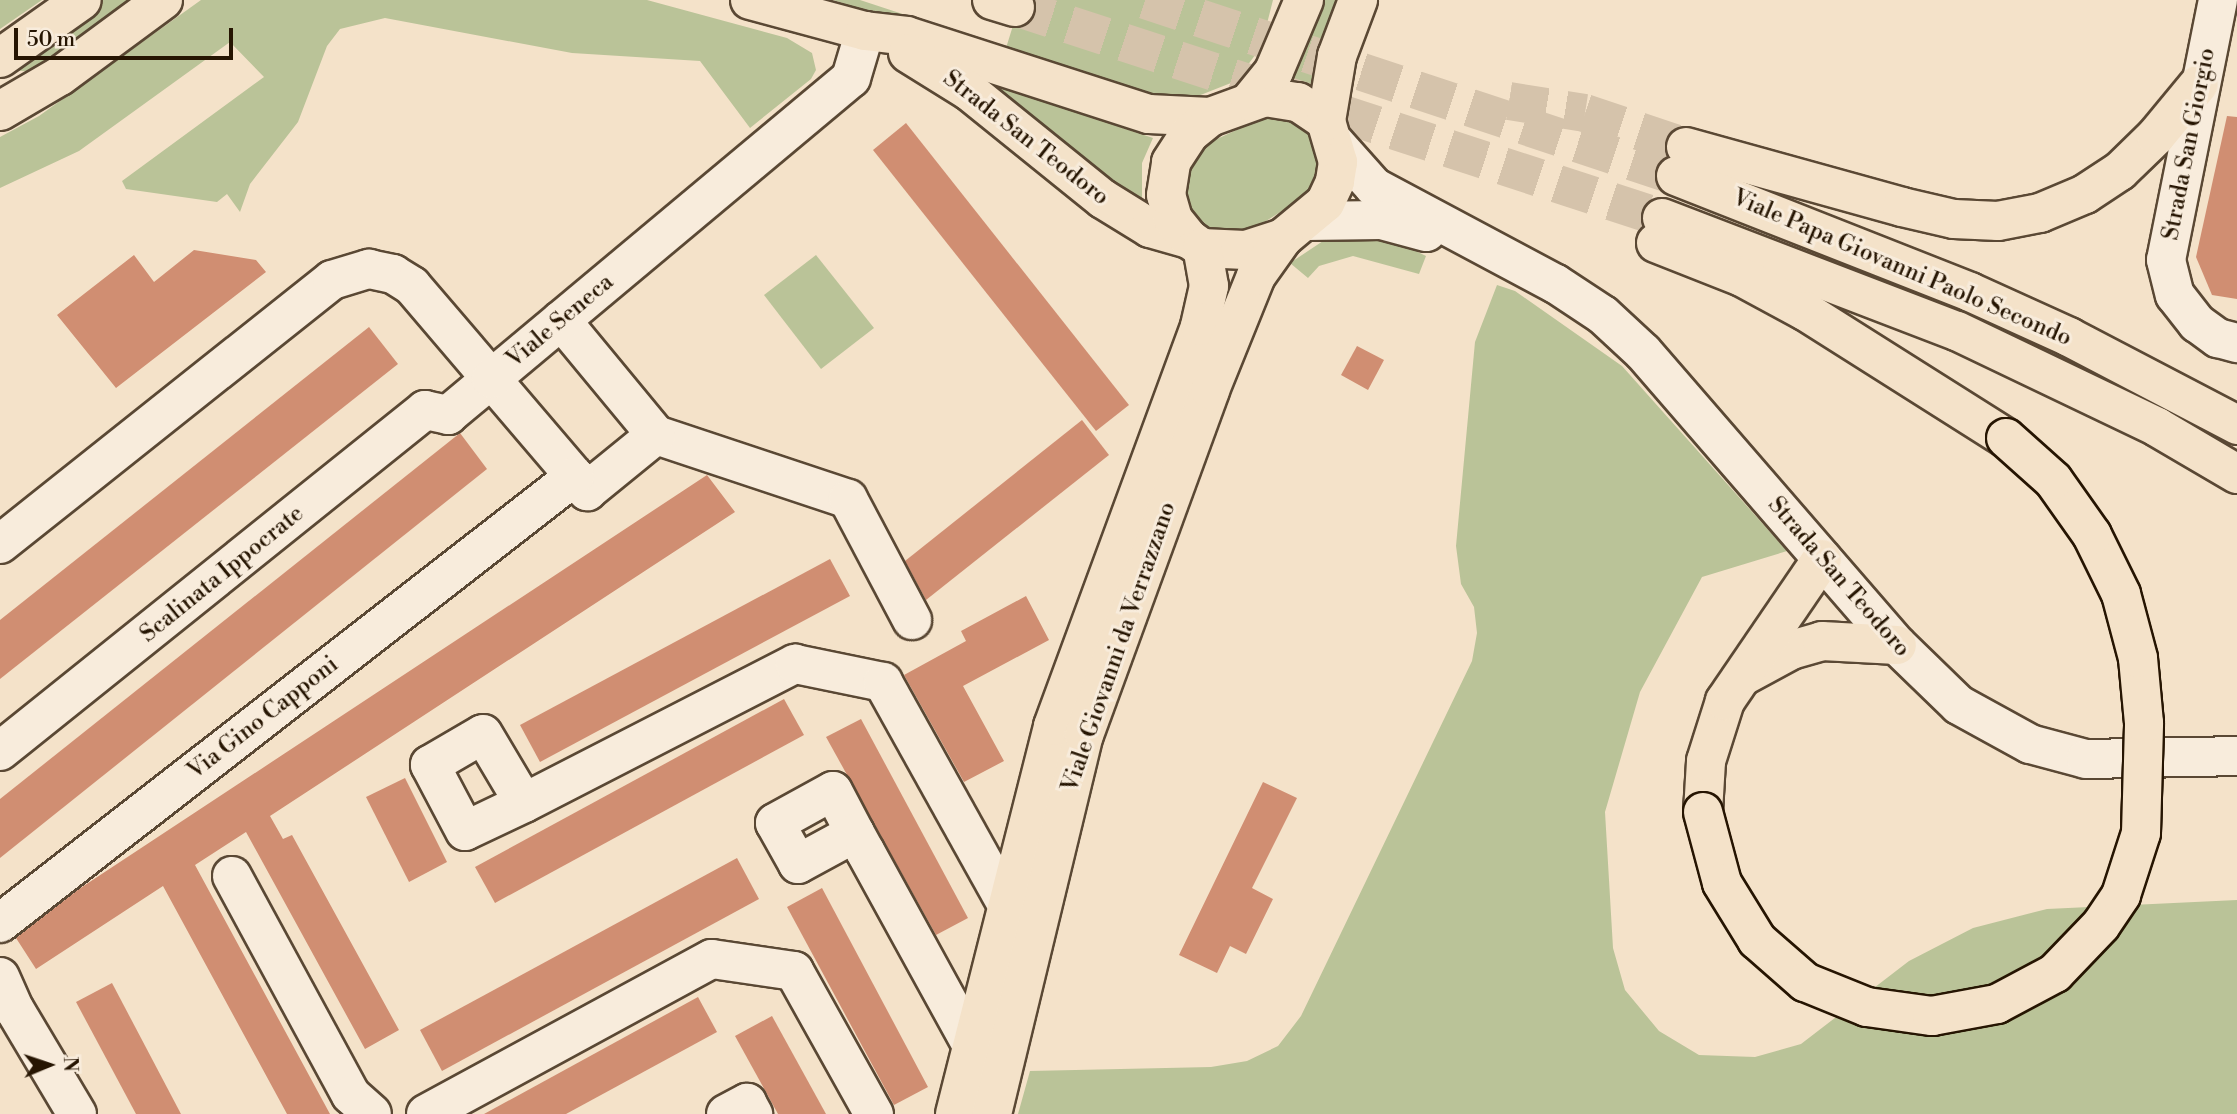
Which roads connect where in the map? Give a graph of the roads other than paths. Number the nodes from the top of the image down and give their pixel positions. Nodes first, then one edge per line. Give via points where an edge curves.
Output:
1 (82, 0) edge
2 (163, 0) edge
3 (750, 0) edge
4 (1304, 0) edge
5 (1358, 0) edge
6 (2218, 0) edge
7 (865, 32) junction
8 (0, 58) edge
9 (2199, 84) junction
10 (1250, 101) junction
11 (0, 111) edge
12 (1210, 117) junction
13 (1330, 132) junction
14 (1295, 230) junction
15 (1196, 243) junction
16 (1505, 256) junction
17 (561, 320) junction
18 (2237, 343) edge
19 (491, 379) junction
20 (2237, 425) edge
21 (656, 435) junction
22 (2237, 474) edge
23 (575, 477) junction
24 (0, 544) edge
25 (1822, 559) junction
26 (912, 620) dead end
27 (1897, 645) junction
28 (1738, 680) junction
29 (0, 751) edge
30 (2237, 756) edge
31 (539, 795) dead end
32 (860, 842) dead end
33 (232, 876) dead end
34 (1006, 903) junction
35 (0, 923) edge
36 (0, 977) edge
37 (971, 1044) junction
38 (77, 1114) edge
39 (372, 1114) edge
40 (426, 1114) edge
41 (726, 1114) edge
42 (753, 1114) edge
43 (874, 1114) edge
44 (955, 1114) edge
45 (992, 1114) edge

1 - 8 main road
2 - 11 main road via 60,76
3 - 7 main road, Strada San Teodoro
4 - 10 main road via 1274,71
5 - 13 main road via 1337,56
6 - 9 street, Strada San Giorgio
7 - 12 main road, Strada San Teodoro via 907,36 1149,114
7 - 15 main road, Strada San Teodoro via 930,64 969,91 1103,199 1150,228
7 - 17 street, Viale Seneca via 851,78
9 - 18 street, Strada San Giorgio via 2166,260 2175,295 2197,323 2218,338
9 - 20 main road, Viale Papa Giovanni Paolo Secondo via 2157,136 2120,171 2085,194 2040,213 1998,221 1954,219 1681,162 2069,337
10 - 12 main road
10 - 13 main road via 1280,97 1298,102
12 - 15 main road via 1177,149 1167,178 1173,219
13 - 14 main road via 1335,183 1325,203
13 - 16 street, Strada San Teodoro via 1374,187
14 - 15 main road via 1245,250
14 - 16 street, Strada San Teodoro via 1381,220
14 - 45 main road, Viale Giovanni da Verrazzano via 1256,276 1240,314 1088,724
15 - 34 main road, Viale Giovanni da Verrazzano via 1209,286 1200,326 1078,648 1036,783
16 - 25 street, Strada San Teodoro via 1603,315 1643,352
17 - 19 street, Viale Seneca
17 - 21 street
19 - 23 street
19 - 24 street, Viale Seneca via 412,286 393,274 350,273 332,280
19 - 29 street, Scalinata Ippocrate via 447,415 425,410
21 - 23 street via 587,491
21 - 26 street via 848,499
22 - 28 main road, Viale Papa Giovanni Paolo Secondo, bridge via 2157,427 2052,376 1836,281 1658,230 1805,311 2006,438 2053,480 2092,535 2121,594 2138,658 2144,723 2141,833 2120,895 2101,925 2055,973 1997,1004 1933,1016 1867,1007 1805,982 1757,940 1721,883 1703,812 1709,744
23 - 35 street, Via Gino Capponi
25 - 27 street, Strada San Teodoro
25 - 28 main road
27 - 28 main road via 1822,640 1782,654
27 - 30 street, Strada San Teodoro via 1959,705 2029,744 2111,762
31 - 34 street via 795,664 883,682
32 - 37 street
33 - 39 street via 351,1095
34 - 37 main road, Viale Giovanni da Verrazzano
36 - 38 street
37 - 44 main road, Viale Giovanni da Verrazzano
40 - 43 street via 712,959 794,971
41 - 42 street via 747,1103

